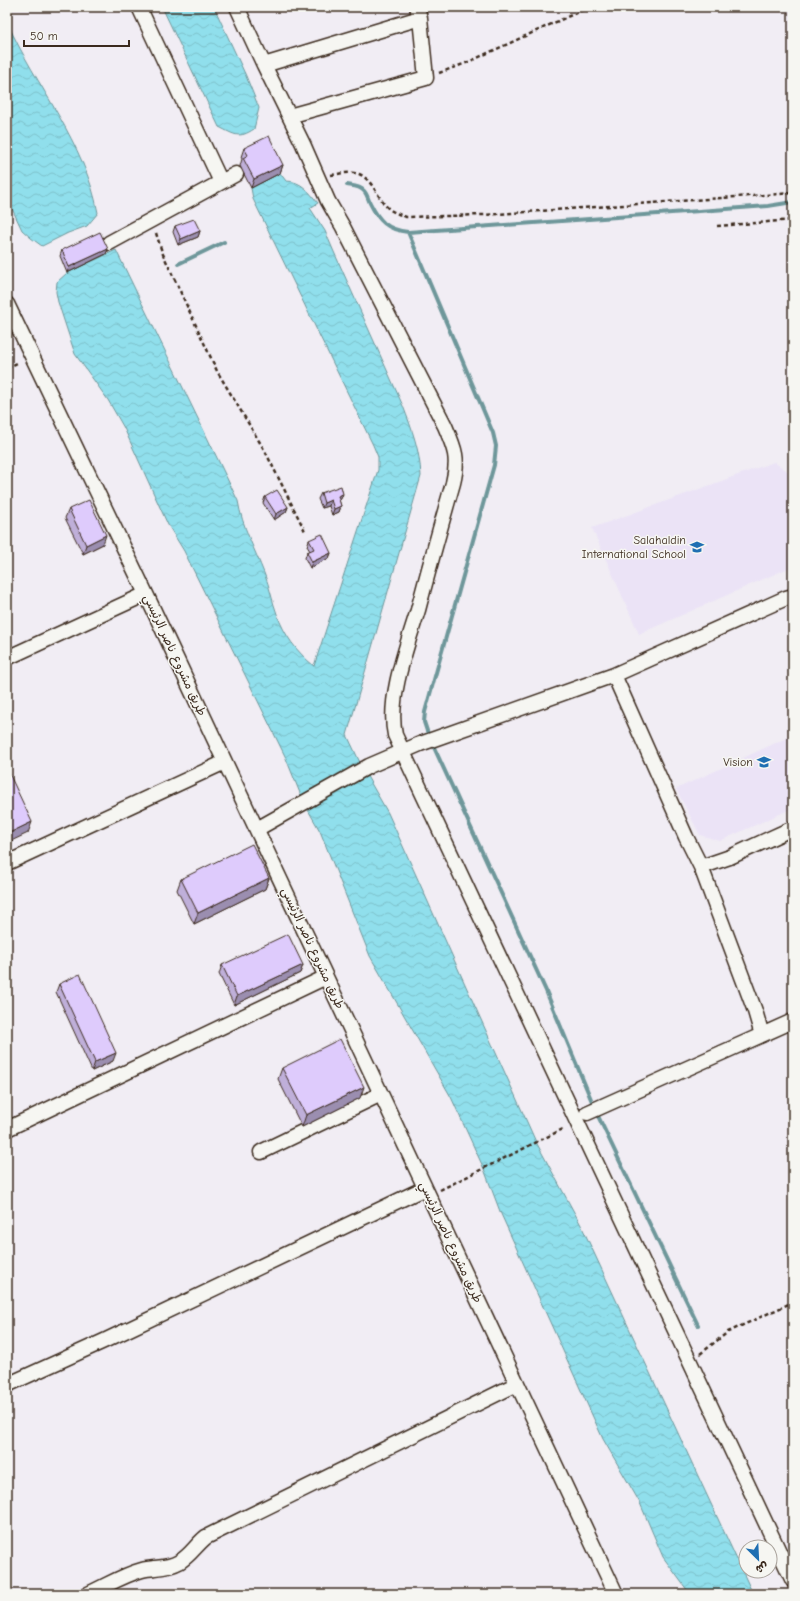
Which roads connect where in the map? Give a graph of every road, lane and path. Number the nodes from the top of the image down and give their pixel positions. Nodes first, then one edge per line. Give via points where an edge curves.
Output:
1 (139, 7) edge
2 (238, 7) edge
3 (588, 7) edge
4 (418, 13) edge
5 (264, 65) junction
6 (426, 78) junction
7 (289, 116) junction
8 (236, 174) dead end
9 (317, 177) junction
10 (221, 182) junction
11 (793, 192) edge
12 (153, 219) junction
13 (793, 220) edge
14 (717, 226) dead end
15 (109, 243) dead end
16 (7, 304) edge
17 (306, 533) dead end
18 (146, 594) junction
19 (793, 596) edge
20 (7, 658) edge
21 (614, 675) junction
22 (402, 752) junction
23 (225, 762) junction
24 (793, 828) edge
25 (257, 829) junction
26 (7, 863) edge
27 (701, 867) junction
28 (326, 977) junction
29 (793, 1021) edge
30 (762, 1035) junction
31 (381, 1094) junction
32 (587, 1113) dead end
33 (7, 1129) edge
34 (539, 1141) dead end
35 (261, 1152) dead end
36 (427, 1192) junction
37 (793, 1302) edge
38 (690, 1362) junction
39 (518, 1384) junction
40 (7, 1385) edge
41 (793, 1581) edge
42 (88, 1594) edge
43 (616, 1594) edge

1 - 10 street
2 - 5 street
3 - 6 path via 466,63
4 - 5 street
4 - 6 street
5 - 7 street
6 - 7 street
7 - 9 street
8 - 10 street
9 - 11 path via 359,174 367,180 386,207 406,217 484,215
9 - 22 street via 445,426 457,467 399,674 393,725
10 - 12 street
12 - 15 street
12 - 17 path via 162,252 214,364 265,451
13 - 14 path
16 - 18 street, طريق مشروع ناصر الرئيسي
18 - 20 street
18 - 23 street, طريق مشروع ناصر الرئيسي
19 - 21 street
21 - 22 street via 439,736
21 - 27 street
22 - 25 street via 369,766
22 - 38 street
23 - 25 street, طريق مشروع ناصر الرئيسي
23 - 26 street
24 - 27 street via 730,858
25 - 28 street, طريق مشروع ناصر الرئيسي
27 - 30 street
28 - 31 street, طريق مشروع ناصر الرئيسي
28 - 33 street
29 - 30 street
30 - 32 street
31 - 35 street
31 - 36 street, طريق مشروع ناصر الرئيسي
34 - 36 path via 480,1171
36 - 39 street, طريق مشروع ناصر الرئيسي
36 - 40 street
37 - 38 path via 728,1332
38 - 41 street
39 - 42 street via 206,1537 178,1563 127,1575
39 - 43 street, طريق مشروع ناصر الرئيسي

